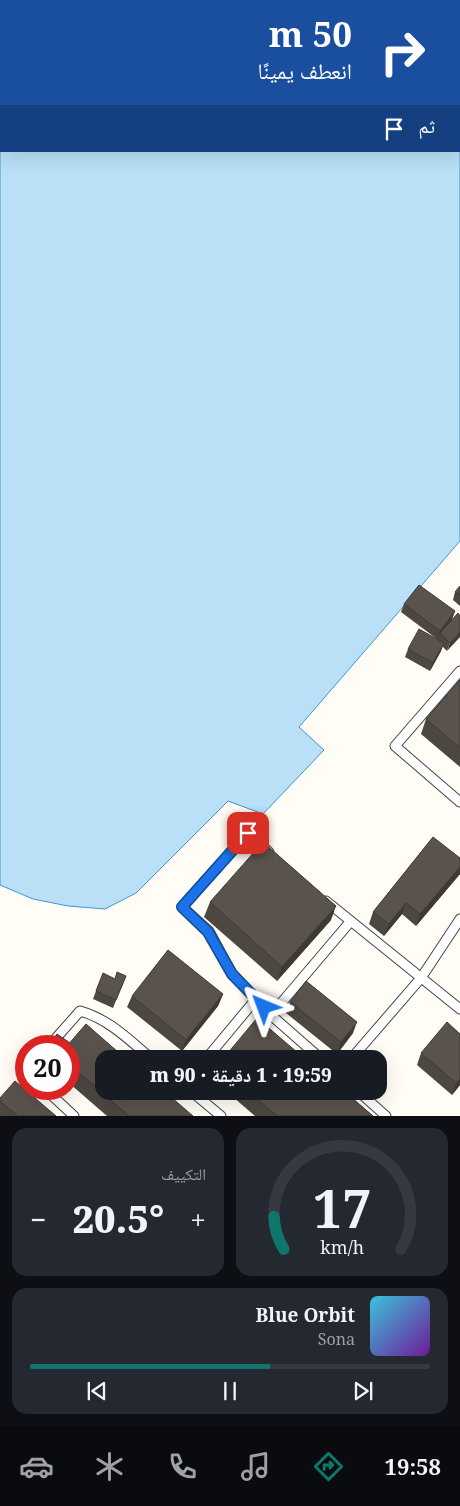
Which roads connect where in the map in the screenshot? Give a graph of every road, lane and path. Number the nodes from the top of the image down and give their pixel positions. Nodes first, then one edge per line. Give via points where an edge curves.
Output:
1 (460, 670) edge
2 (460, 802) edge
3 (277, 858) edge
4 (321, 897) edge
5 (460, 919) edge
6 (350, 922) junction
7 (421, 978) junction
8 (256, 999) junction
9 (460, 1009) edge
10 (271, 1015) junction
11 (59, 1035) edge
12 (141, 1050) edge
13 (214, 1050) edge
14 (311, 1050) edge
15 (359, 1050) edge
16 (56, 1100) edge
17 (202, 1100) edge
18 (368, 1100) edge
19 (74, 1116) edge
20 (221, 1116) edge
21 (386, 1116) edge

1 - 2 lane via 395,746
3 - 8 lane via 248,833 182,907 208,932 232,974
4 - 6 lane
5 - 7 lane
6 - 7 lane
6 - 10 lane
7 - 9 lane
7 - 15 lane
8 - 10 lane
8 - 13 lane
10 - 14 lane
11 - 12 lane via 80,1011 111,1024
16 - 19 lane
17 - 20 lane
18 - 21 lane

